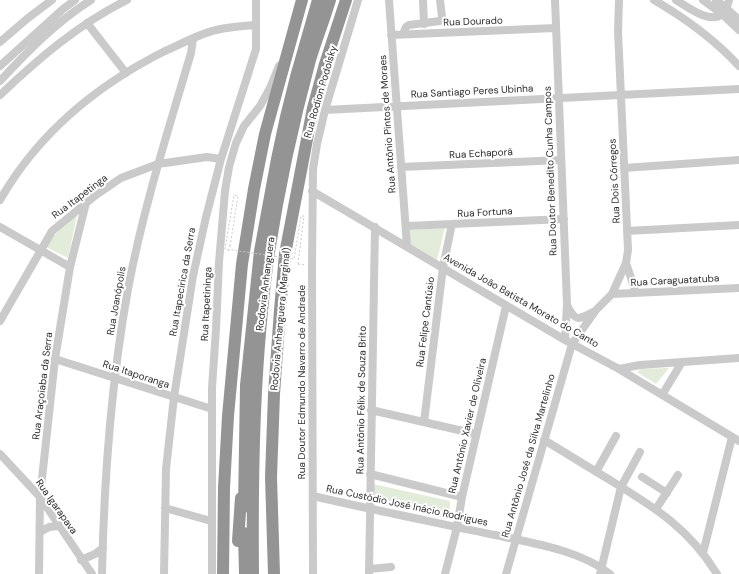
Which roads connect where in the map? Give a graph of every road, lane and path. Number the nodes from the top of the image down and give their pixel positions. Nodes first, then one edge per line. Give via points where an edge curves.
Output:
1 (52, 0) edge
2 (75, 0) edge
3 (90, 0) edge
4 (127, 0) edge
5 (256, 0) edge
6 (302, 0) edge
7 (346, 0) edge
8 (358, 0) edge
9 (389, 0) edge
10 (423, 0) edge
11 (440, 0) edge
12 (555, 0) edge
13 (619, 0) edge
14 (654, 0) edge
15 (676, 0) edge
16 (703, 0) edge
17 (716, 0) edge
18 (327, 1) edge
19 (726, 7) edge
20 (739, 20) edge
21 (87, 23) junction
22 (424, 24) junction
23 (255, 25) junction
24 (555, 28) junction
25 (739, 30) edge
26 (403, 34) junction
27 (391, 35) junction
28 (193, 39) junction
29 (0, 42) edge
30 (287, 50) junction
31 (0, 66) edge
32 (739, 66) edge
33 (126, 73) junction
34 (0, 81) edge
35 (739, 89) edge
36 (0, 95) edge
37 (621, 96) junction
38 (558, 97) junction
39 (397, 106) junction
40 (326, 110) junction
41 (221, 159) junction
42 (561, 160) junction
43 (739, 160) edge
44 (158, 164) junction
45 (401, 167) junction
46 (624, 168) junction
47 (312, 191) junction
48 (0, 200) edge
49 (86, 203) junction
50 (564, 219) junction
51 (452, 224) junction
52 (739, 225) edge
53 (406, 226) junction
54 (0, 227) edge
55 (375, 227) junction
56 (627, 231) junction
57 (230, 246) dead end
58 (407, 246) junction
59 (40, 251) junction
60 (626, 263) junction
61 (298, 264) dead end
62 (70, 267) junction
63 (443, 267) junction
64 (739, 288) edge
65 (636, 293) junction
66 (612, 294) junction
67 (567, 304) junction
68 (506, 306) junction
69 (596, 310) junction
70 (577, 318) junction
71 (0, 321) edge
72 (566, 324) junction
73 (581, 331) junction
74 (568, 342) junction
75 (55, 358) junction
76 (739, 358) edge
77 (682, 362) junction
78 (619, 369) junction
79 (114, 378) junction
80 (662, 395) junction
81 (174, 397) junction
82 (212, 409) junction
83 (371, 410) junction
84 (424, 422) junction
85 (244, 427) junction
86 (476, 434) junction
87 (616, 436) dead end
88 (735, 439) edge
89 (544, 440) junction
90 (640, 452) dead end
91 (0, 454) edge
92 (596, 472) junction
93 (370, 474) junction
94 (678, 476) dead end
95 (642, 477) dead end
96 (621, 487) junction
97 (667, 493) junction
98 (313, 496) junction
99 (40, 497) junction
100 (462, 497) junction
101 (165, 508) junction
102 (656, 509) junction
103 (370, 510) junction
104 (211, 521) junction
105 (59, 526) junction
106 (457, 527) junction
107 (40, 532) junction
108 (515, 540) junction
109 (103, 548) junction
110 (703, 554) junction
111 (81, 560) junction
112 (391, 567) dead end
113 (369, 571) edge
114 (601, 571) edge
115 (39, 574) edge
116 (92, 574) edge
117 (102, 574) edge
118 (164, 574) edge
119 (212, 574) edge
120 (223, 574) edge
121 (237, 574) edge
122 (244, 574) edge
123 (253, 574) edge
124 (274, 574) edge
125 (313, 574) edge
126 (445, 574) edge
127 (506, 574) edge
128 (610, 574) edge
129 (716, 574) edge

1 - 29 street
2 - 31 street
3 - 34 street via 59,22
4 - 21 street
5 - 23 street, Rua Itapecirica da Serra
6 - 30 highway
7 - 124 highway, Rodovia Anhanguera (Marginal) via 313,108 286,254 274,394 271,477
8 - 40 street, Rua Rodion Podolsky
9 - 27 street, Rua Antônio Pintos de Moraes
10 - 22 street
11 - 22 street via 441,20
12 - 24 street, Rua Doutor Benedito Cunha Campos
13 - 37 street, Rua Dois Córregos
14 - 32 street via 706,35
15 - 19 street via 710,17 717,17
16 - 19 street
17 - 19 street
18 - 85 highway, Rodovia Anhanguera via 296,77 277,159 260,251
18 - 123 highway, Rodovia Anhanguera via 295,119 269,252 260,329 253,438
19 - 20 street
19 - 25 street
21 - 33 street
21 - 36 street via 61,41
22 - 26 street via 409,25
23 - 28 street via 214,30
23 - 41 street, Rua Itapecirica da Serra via 256,49
24 - 26 street, Rua Dourado
24 - 38 street, Rua Doutor Benedito Cunha Campos
26 - 27 street, Rua Dourado
27 - 39 street, Rua Antônio Pintos de Moraes
28 - 33 street
28 - 44 street, Rua Joanópolis
30 - 82 street, Rua Itapetininga via 260,106 244,126 229,167 219,262
30 - 120 highway via 265,134 242,264 228,416
33 - 48 street via 105,86 58,126 36,149
35 - 37 street, Rua Santiago Peres Ubinha
37 - 38 street, Rua Santiago Peres Ubinha
37 - 46 street, Rua Dois Córregos
38 - 39 street, Rua Santiago Peres Ubinha
38 - 42 street, Rua Doutor Benedito Cunha Campos
39 - 40 street, Rua Santiago Peres Ubinha
39 - 45 street, Rua Antônio Pintos de Moraes
40 - 47 street, Rua Rodion Podolsky via 317,144
41 - 44 street, Rua Itapetinga via 207,157
41 - 81 street, Rua Itapecirica da Serra via 193,276
42 - 45 street, Rua Echaporã
42 - 50 street, Rua Doutor Benedito Cunha Campos
43 - 46 street
44 - 49 street, Rua Itapetinga via 121,178
44 - 79 street, Rua Joanópolis via 128,288
45 - 53 street, Rua Antônio Pintos de Moraes
46 - 56 street, Rua Dois Córregos
47 - 55 street, Avenida João Batista Morato do Canto
47 - 98 street, Rua Doutor Edmundo Navarro de Andrade
49 - 59 street, Rua Itapetinga via 52,232
49 - 62 street, Rua Araçoiaba da Serra
50 - 51 street, Rua Fortuna
50 - 67 street, Rua Doutor Benedito Cunha Campos
51 - 53 street, Rua Fortuna
51 - 63 street, Rua Felipe Cantúsio
52 - 56 street
53 - 58 street, Rua Antônio Pintos de Moraes
54 - 59 street
55 - 58 street, Avenida João Batista Morato do Canto
55 - 83 street, Rua Antônio Félix de Souza Brito
56 - 60 street, Rua Dois Córregos
57 - 61 path, bridge via 238,196 234,196 225,249 294,259 301,216 304,216
58 - 63 street, Avenida João Batista Morato do Canto
59 - 62 street
59 - 71 street, Rua Itapetinga
60 - 65 street
60 - 66 street, Rua Dois Córregos
62 - 75 street, Rua Araçoiaba da Serra
63 - 68 street, Avenida João Batista Morato do Canto
63 - 84 street, Rua Felipe Cantúsio
64 - 65 street, Rua Caraguatatuba
65 - 66 street, Rua Caraguatatuba
66 - 69 street, Rua Dois Córregos
67 - 70 street via 572,315
67 - 72 street, Rua Doutor Benedito Cunha Campos
68 - 74 street, Avenida João Batista Morato do Canto
68 - 86 street, Rua Antônio Xavier de Oliveira
69 - 70 street
69 - 73 street, Rua Dois Córregos
70 - 72 street
70 - 73 street
72 - 74 street, Rua Doutor Benedito Cunha Campos
73 - 74 street, Rua Dois Córregos
74 - 78 street, Avenida João Batista Morato do Canto
74 - 89 street, Rua Antônio José da Silva Martelinho
75 - 79 street, Rua Itaporanga
75 - 99 street, Rua Araçoiaba da Serra
76 - 77 street
77 - 78 street via 640,364
77 - 80 street
78 - 80 street, Avenida João Batista Morato do Canto
79 - 81 street, Rua Itaporanga
79 - 109 street, Rua Joanópolis
80 - 88 street, Avenida João Batista Morato do Canto
81 - 82 street, Rua Itaporanga
81 - 101 street, Rua Itapecirica da Serra via 166,469
82 - 104 street, Rua Itapetininga
83 - 84 street
83 - 93 street, Rua Antônio Félix de Souza Brito
84 - 86 street
85 - 121 highway
85 - 122 highway, Rodovia Anhanguera
86 - 100 street, Rua Antônio Xavier de Oliveira
87 - 92 street
88 - 110 street
89 - 92 street
89 - 108 street, Rua Antônio José da Silva Martelinho
90 - 96 street
91 - 99 street, Rua Igarapava
92 - 96 street
93 - 100 street
93 - 103 street, Rua Antônio Félix de Souza Brito
94 - 97 street
95 - 97 street
96 - 102 street
96 - 114 street
97 - 102 street
98 - 103 street, Rua Custódio José Inácio Rodrigues
98 - 125 street, Rua Doutor Edmundo Navarro de Andrade
99 - 105 street, Rua Igarapava
99 - 107 street, Rua Araçoiaba da Serra
100 - 106 street, Rua Antônio Xavier de Oliveira
101 - 104 street
101 - 118 street, Rua Itapecirica da Serra
102 - 110 street via 673,521
103 - 106 street, Rua Custódio José Inácio Rodrigues
103 - 113 street, Rua Antônio Félix de Souza Brito
104 - 119 street, Rua Itapetininga
105 - 107 street via 49,527
105 - 111 street, Rua Igarapava
106 - 108 street, Rua Custódio José Inácio Rodrigues
106 - 126 street, Rua Antônio Xavier de Oliveira
107 - 115 street, Rua Araçoiaba da Serra
108 - 114 street, Rua Custódio José Inácio Rodrigues via 564,552
108 - 127 street, Rua Antônio José da Silva Martelinho
109 - 111 street
109 - 117 street, Rua Joanópolis
110 - 129 street
111 - 116 street, Rua Igarapava
112 - 113 street
114 - 128 street, Rua Custódio José Inácio Rodrigues

